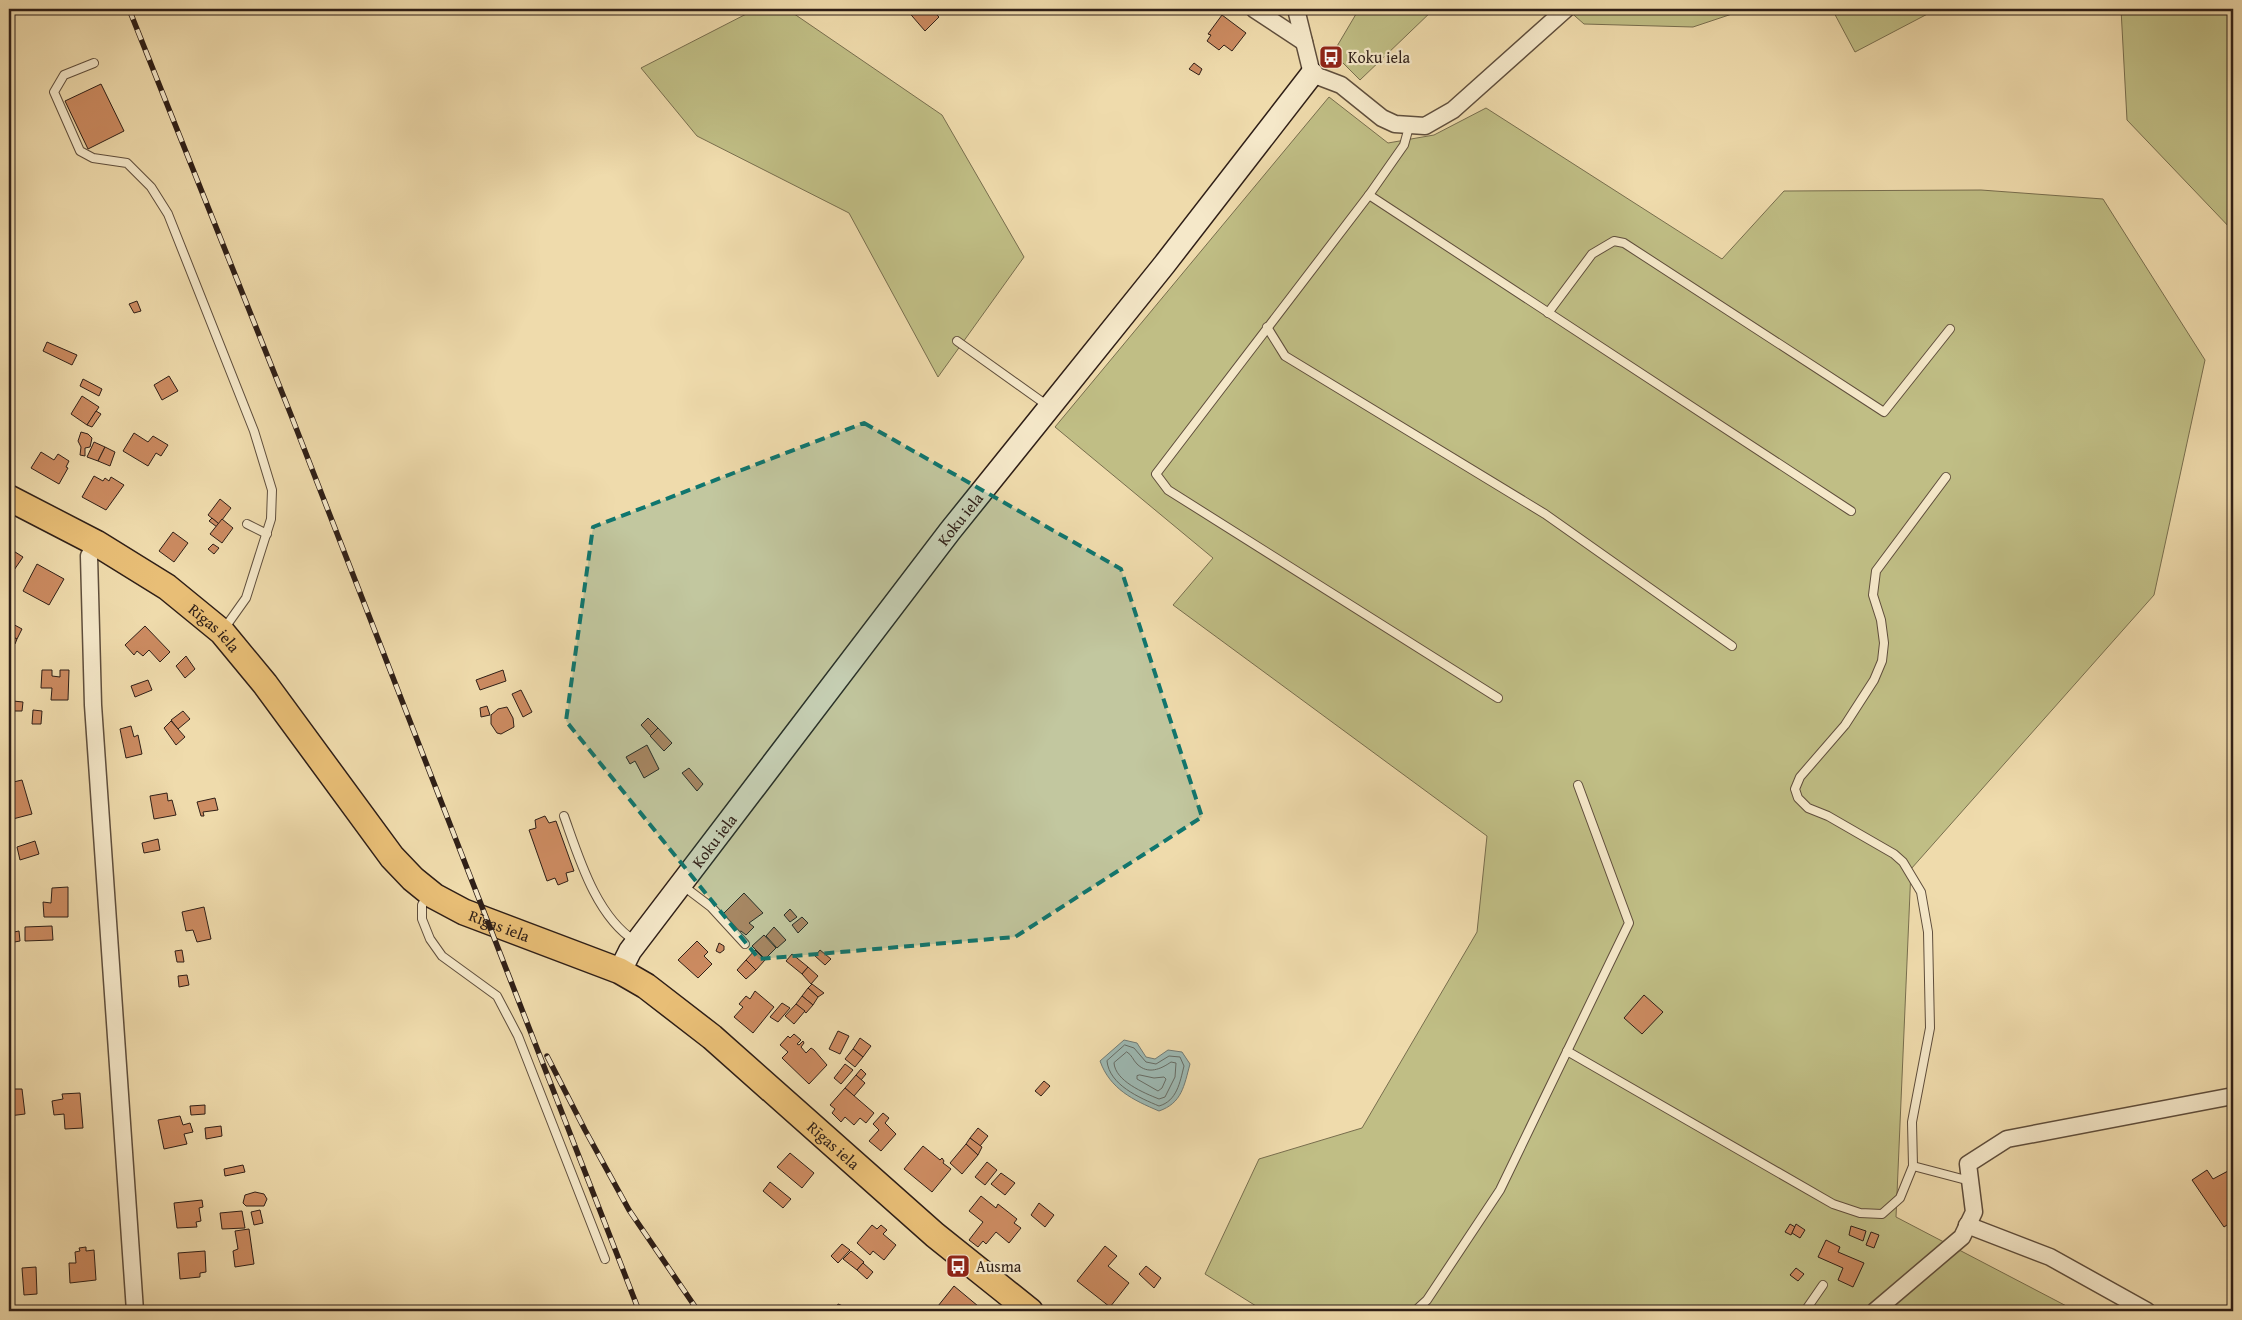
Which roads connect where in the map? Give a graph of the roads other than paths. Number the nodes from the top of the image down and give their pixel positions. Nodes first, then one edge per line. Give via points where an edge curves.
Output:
1 (1254, 9) edge
2 (1296, 9) edge
3 (1566, 9) edge
4 (1304, 42) junction
5 (94, 63) dead end
6 (1312, 74) junction
7 (1409, 127) junction
8 (1370, 195) junction
9 (1548, 313) junction
10 (1267, 327) junction
11 (1950, 329) dead end
12 (957, 341) dead end
13 (1050, 407) junction
14 (1946, 477) dead end
15 (9, 498) edge
16 (1851, 511) dead end
17 (247, 524) dead end
18 (267, 534) junction
19 (96, 543) junction
20 (222, 632) junction
21 (1732, 646) dead end
22 (1498, 698) dead end
23 (1578, 785) dead end
24 (564, 816) dead end
25 (681, 884) junction
26 (429, 892) junction
27 (636, 942) junction
28 (746, 944) dead end
29 (620, 971) junction
30 (1567, 1051) junction
31 (2233, 1096) edge
32 (1913, 1166) junction
33 (1970, 1181) junction
34 (1967, 1225) junction
35 (605, 1259) dead end
36 (1823, 1285) dead end
37 (135, 1311) edge
38 (1030, 1311) edge
39 (1416, 1311) edge
40 (1805, 1311) edge
41 (1875, 1311) edge
42 (2147, 1311) edge

1 - 4 street
2 - 4 street
3 - 7 street via 1453,110 1425,126
4 - 6 street
5 - 18 lane via 64,76 54,92 80,151 92,158 127,163 151,187 168,214 254,431 272,490 272,520
6 - 7 street via 1341,85 1382,118
6 - 13 street, Koku iela
7 - 8 lane via 1404,146
8 - 9 lane
8 - 10 lane
9 - 11 lane via 1592,254 1614,241 1624,243 1884,412
9 - 16 lane
10 - 21 lane via 1285,356 1545,514
10 - 22 lane via 1156,474 1168,490
12 - 13 lane
13 - 25 street, Koku iela via 950,532
14 - 32 lane via 1876,571 1873,595 1884,643 1882,661 1874,680 1845,725 1800,777 1795,788 1798,798 1808,808 1894,854 1922,892 1928,932 1930,1028 1912,1122
15 - 19 main road, Rīgas iela
17 - 18 lane
18 - 20 lane via 246,598
19 - 20 main road, Rīgas iela via 167,587
19 - 37 street via 89,556 93,705
20 - 26 main road, Rīgas iela via 256,672 392,857
23 - 30 lane via 1629,923
24 - 27 lane via 596,894 624,934
25 - 27 street, Koku iela
25 - 28 lane via 711,907
26 - 29 main road, Rīgas iela via 464,912
26 - 35 lane via 422,905 422,919 430,939 442,956 497,996 518,1036
27 - 29 street, Koku iela
29 - 38 main road, Rīgas iela via 646,986 712,1037 935,1234
30 - 32 lane via 1833,1204 1860,1213 1882,1214 1900,1198
30 - 39 lane via 1500,1190 1427,1300
31 - 33 street via 2007,1139 1968,1164
32 - 33 lane
33 - 34 street via 1974,1212
34 - 41 street via 1962,1237
34 - 42 street via 2050,1257
36 - 40 lane

